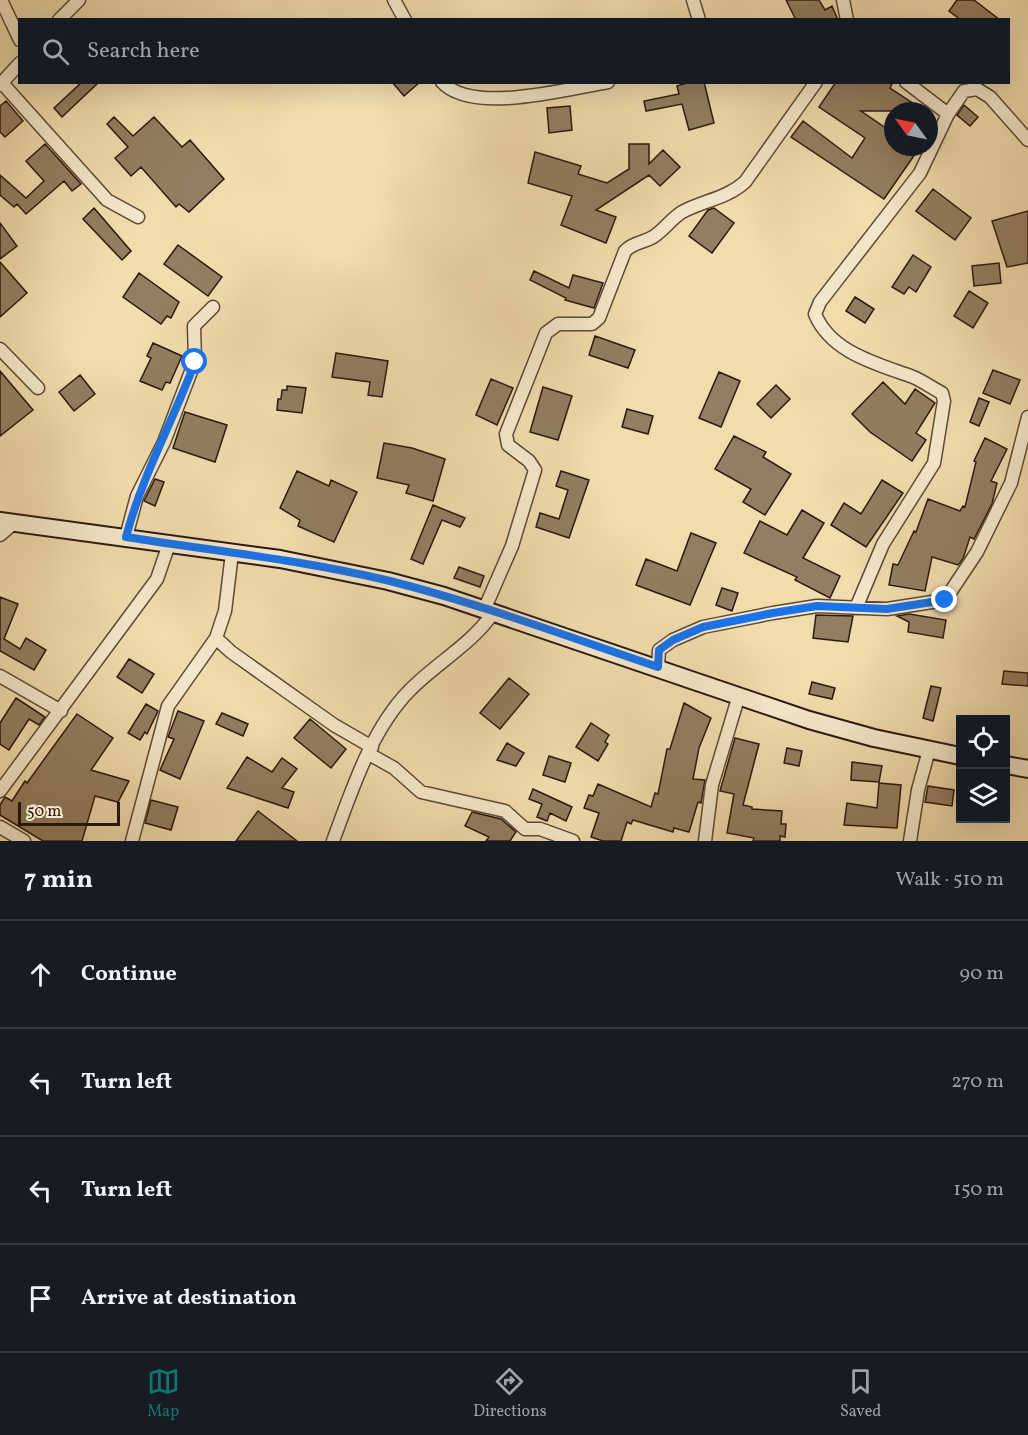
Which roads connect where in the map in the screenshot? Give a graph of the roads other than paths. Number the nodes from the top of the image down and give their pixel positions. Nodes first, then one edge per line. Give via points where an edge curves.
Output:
1 (1, 0) edge
2 (394, 0) edge
3 (693, 0) edge
4 (843, 0) edge
5 (75, 1) edge
6 (61, 18) edge
7 (404, 18) edge
8 (698, 18) edge
9 (847, 18) edge
10 (18, 36) edge
11 (18, 65) edge
12 (1, 84) edge
13 (444, 84) edge
14 (595, 84) edge
15 (815, 84) edge
16 (909, 84) edge
17 (948, 114) junction
18 (1028, 140) edge
19 (138, 217) dead end
20 (213, 307) dead end
21 (0, 351) edge
22 (38, 388) dead end
23 (1028, 417) edge
24 (7, 522) edge
25 (0, 535) edge
26 (126, 537) junction
27 (169, 544) junction
28 (232, 553) junction
29 (856, 608) junction
30 (488, 611) junction
31 (216, 638) junction
32 (658, 667) junction
33 (0, 676) edge
34 (739, 695) junction
35 (61, 711) junction
36 (370, 750) junction
37 (929, 750) junction
38 (956, 755) edge
39 (1010, 766) edge
40 (1028, 769) edge
41 (0, 791) edge
42 (0, 827) edge
43 (24, 841) edge
44 (132, 841) edge
45 (333, 841) edge
46 (573, 841) edge
47 (705, 841) edge
48 (910, 841) edge

1 - 10 street
2 - 7 street
3 - 8 street
4 - 9 street
5 - 6 street
11 - 12 street
12 - 19 street via 107,200
13 - 14 street via 449,90 490,100
15 - 30 street via 745,182 731,194 680,213 656,235 633,243 625,251 599,318 592,324 558,324 546,333 506,434 508,445 535,470
16 - 17 street
17 - 18 street via 964,91 978,89
17 - 29 street via 920,173 820,302 815,314 819,324 855,355 915,378 942,393 944,401 934,464 882,544
20 - 26 street via 194,326 195,362 164,442 137,496
21 - 22 street
23 - 29 street via 1011,483 977,552 945,600 919,606
24 - 25 street
24 - 26 main road
26 - 27 main road
27 - 28 main road
27 - 35 street via 158,579
28 - 30 main road via 388,581
28 - 31 street via 225,611
29 - 32 street via 817,606 703,627 659,650
30 - 32 main road
30 - 36 street via 474,637 434,667 397,703
31 - 36 street
31 - 44 street via 168,706
32 - 34 main road
33 - 35 street
34 - 37 main road via 809,720
34 - 47 street via 712,785
35 - 41 street
36 - 45 street
36 - 46 street via 421,792 505,811 525,829 540,829
37 - 38 main road
37 - 48 street
39 - 40 main road
42 - 43 street

